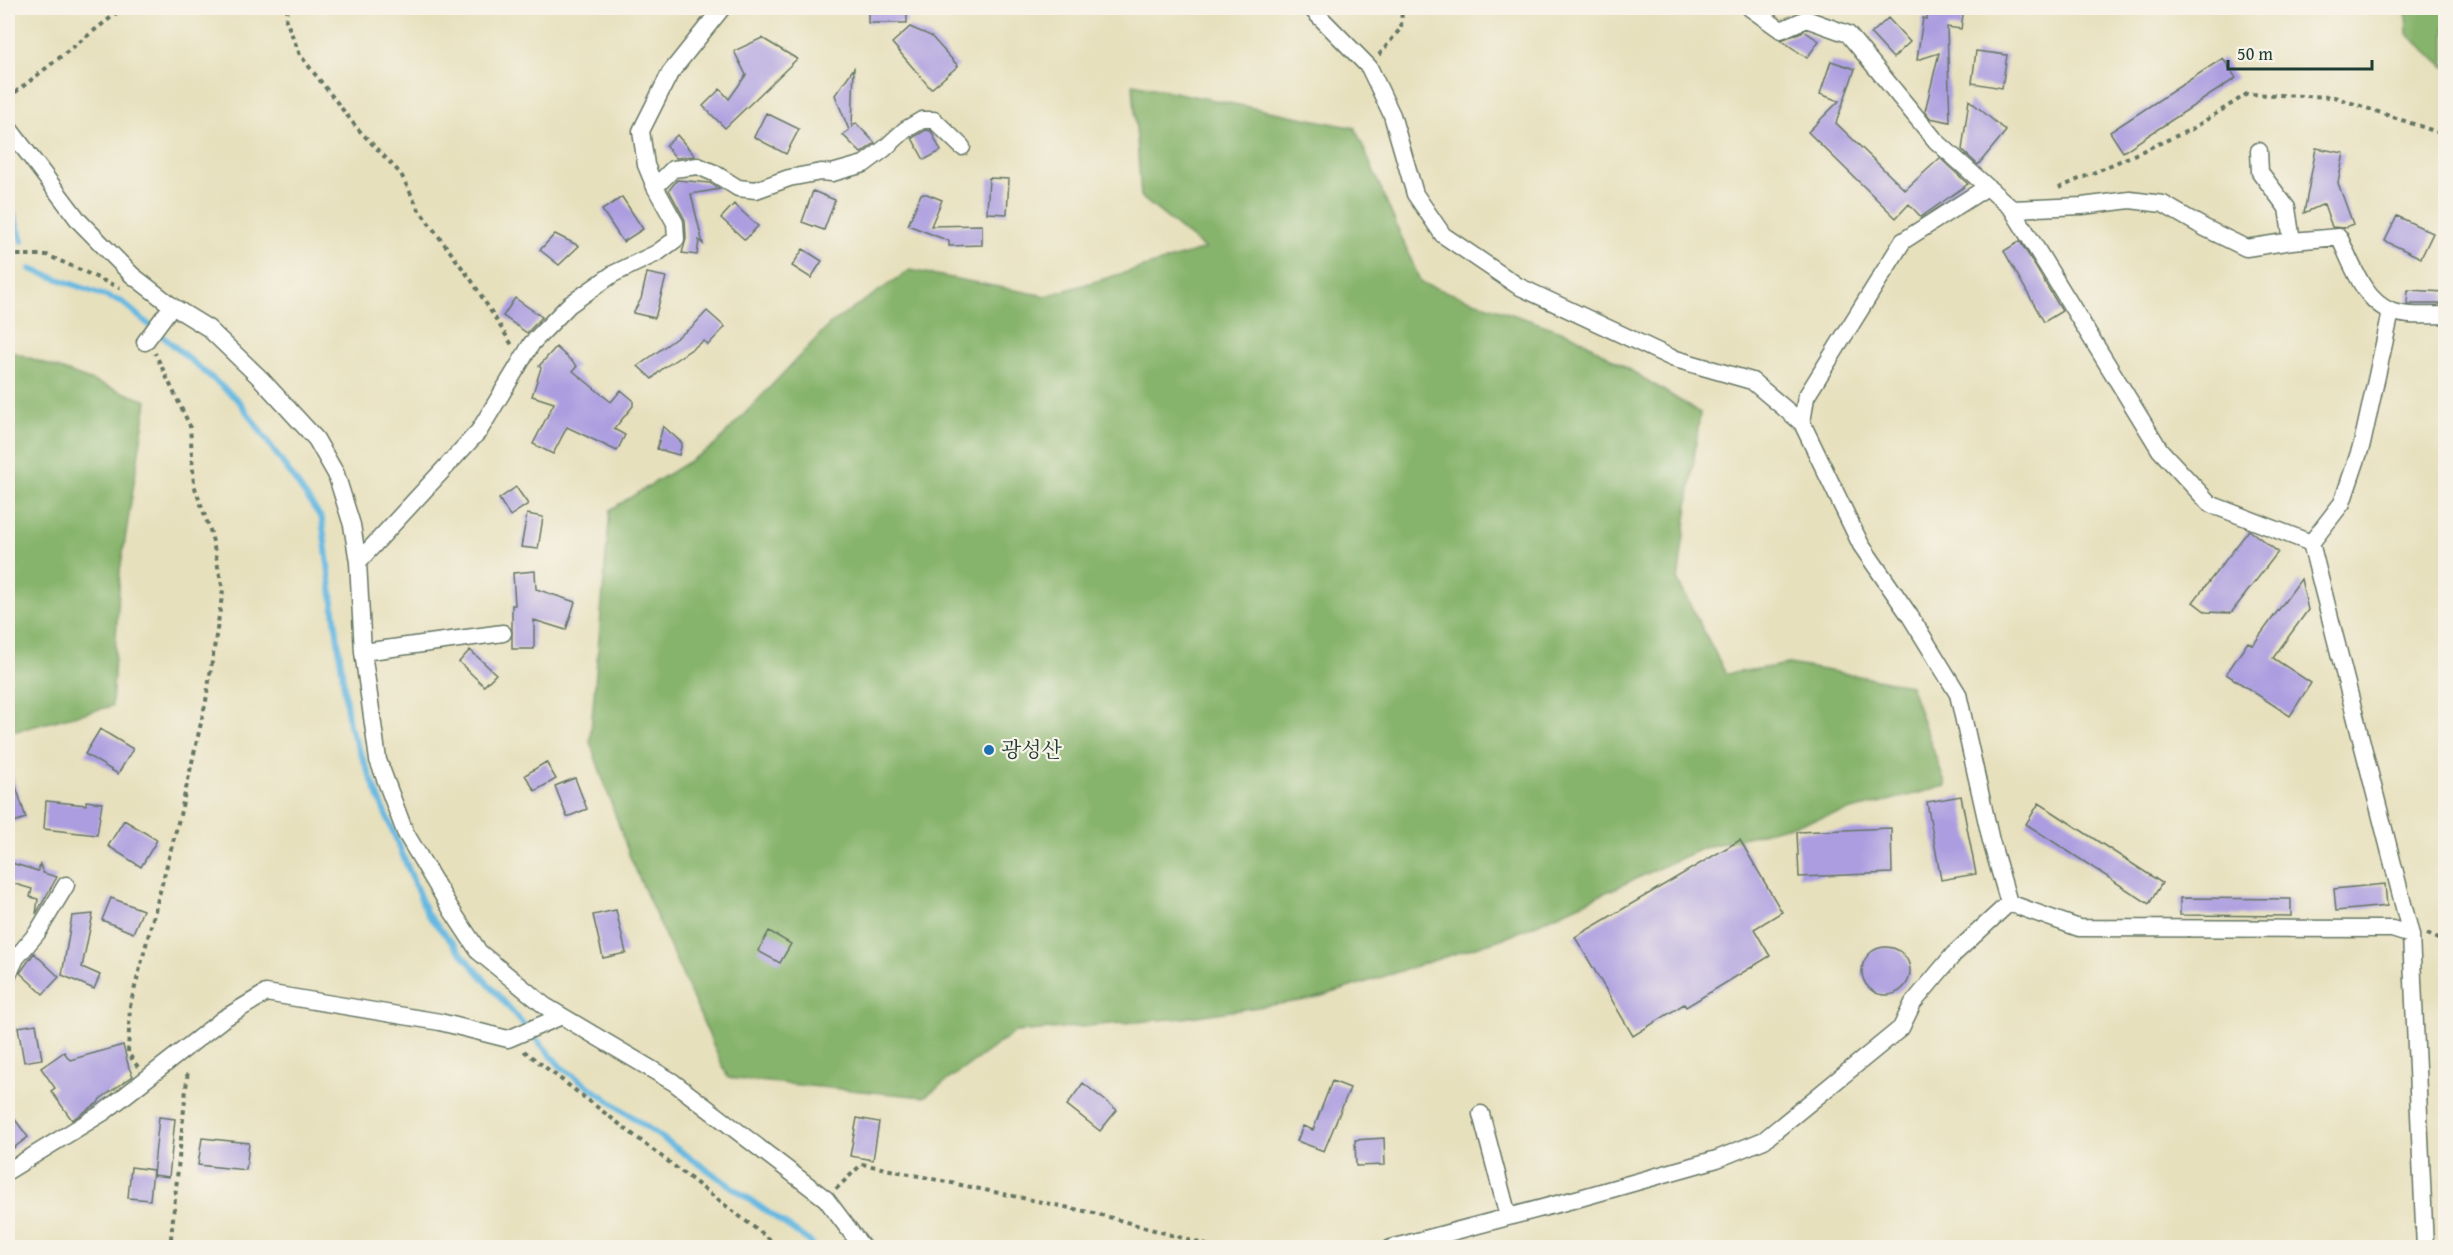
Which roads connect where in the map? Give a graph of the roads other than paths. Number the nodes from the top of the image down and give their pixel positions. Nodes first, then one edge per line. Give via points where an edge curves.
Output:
1 (722, 8) edge
2 (1311, 8) edge
3 (1750, 8) edge
4 (8, 127) edge
5 (962, 147) dead end
6 (2259, 151) dead end
7 (656, 187) junction
8 (1987, 187) junction
9 (2012, 209) junction
10 (2292, 241) junction
11 (172, 306) junction
12 (2391, 312) junction
13 (2445, 315) edge
14 (145, 342) road end
15 (1802, 423) junction
16 (2311, 543) junction
17 (358, 562) junction
18 (503, 633) dead end
19 (363, 652) junction
20 (66, 885) dead end
21 (2009, 903) junction
22 (2411, 935) junction
23 (8, 975) edge
24 (562, 1016) junction
25 (1481, 1114) dead end
26 (8, 1171) edge
27 (1508, 1216) junction
28 (863, 1248) edge
29 (1391, 1248) edge
30 (2425, 1248) edge

1 - 7 street via 670,73 641,130 646,165
2 - 15 street via 1369,67 1392,115 1415,194 1443,235 1518,286 1672,358 1752,381
3 - 8 street via 1781,30 1806,19 1848,34 1936,141
4 - 11 street via 79,220 132,275
5 - 7 street via 934,120 922,120 864,164 832,173 789,178 756,190 738,188 698,166 673,169
6 - 10 street via 2260,172 2288,208
7 - 17 street via 675,223 676,239 568,305 532,343 479,431
8 - 9 street
8 - 15 street via 1903,241 1806,397
9 - 10 street via 2130,200 2163,204 2246,248
9 - 16 street via 2160,450 2210,504
10 - 12 street via 2339,237 2367,293
11 - 14 street
11 - 17 street via 208,328 316,439 336,474
12 - 13 street
12 - 16 street via 2362,444 2342,503
15 - 21 street via 1861,545 1958,694
16 - 22 street
17 - 19 street
18 - 19 street
19 - 24 street via 378,760 405,832 479,952
20 - 23 street
21 - 22 street via 2079,928 2392,929
21 - 27 street via 1954,954 1913,1003 1901,1028 1764,1140 1717,1159
22 - 30 street
24 - 26 street via 508,1039 440,1022 266,993 223,1019 104,1112
24 - 28 street via 673,1082 826,1199
25 - 27 street
27 - 29 street

